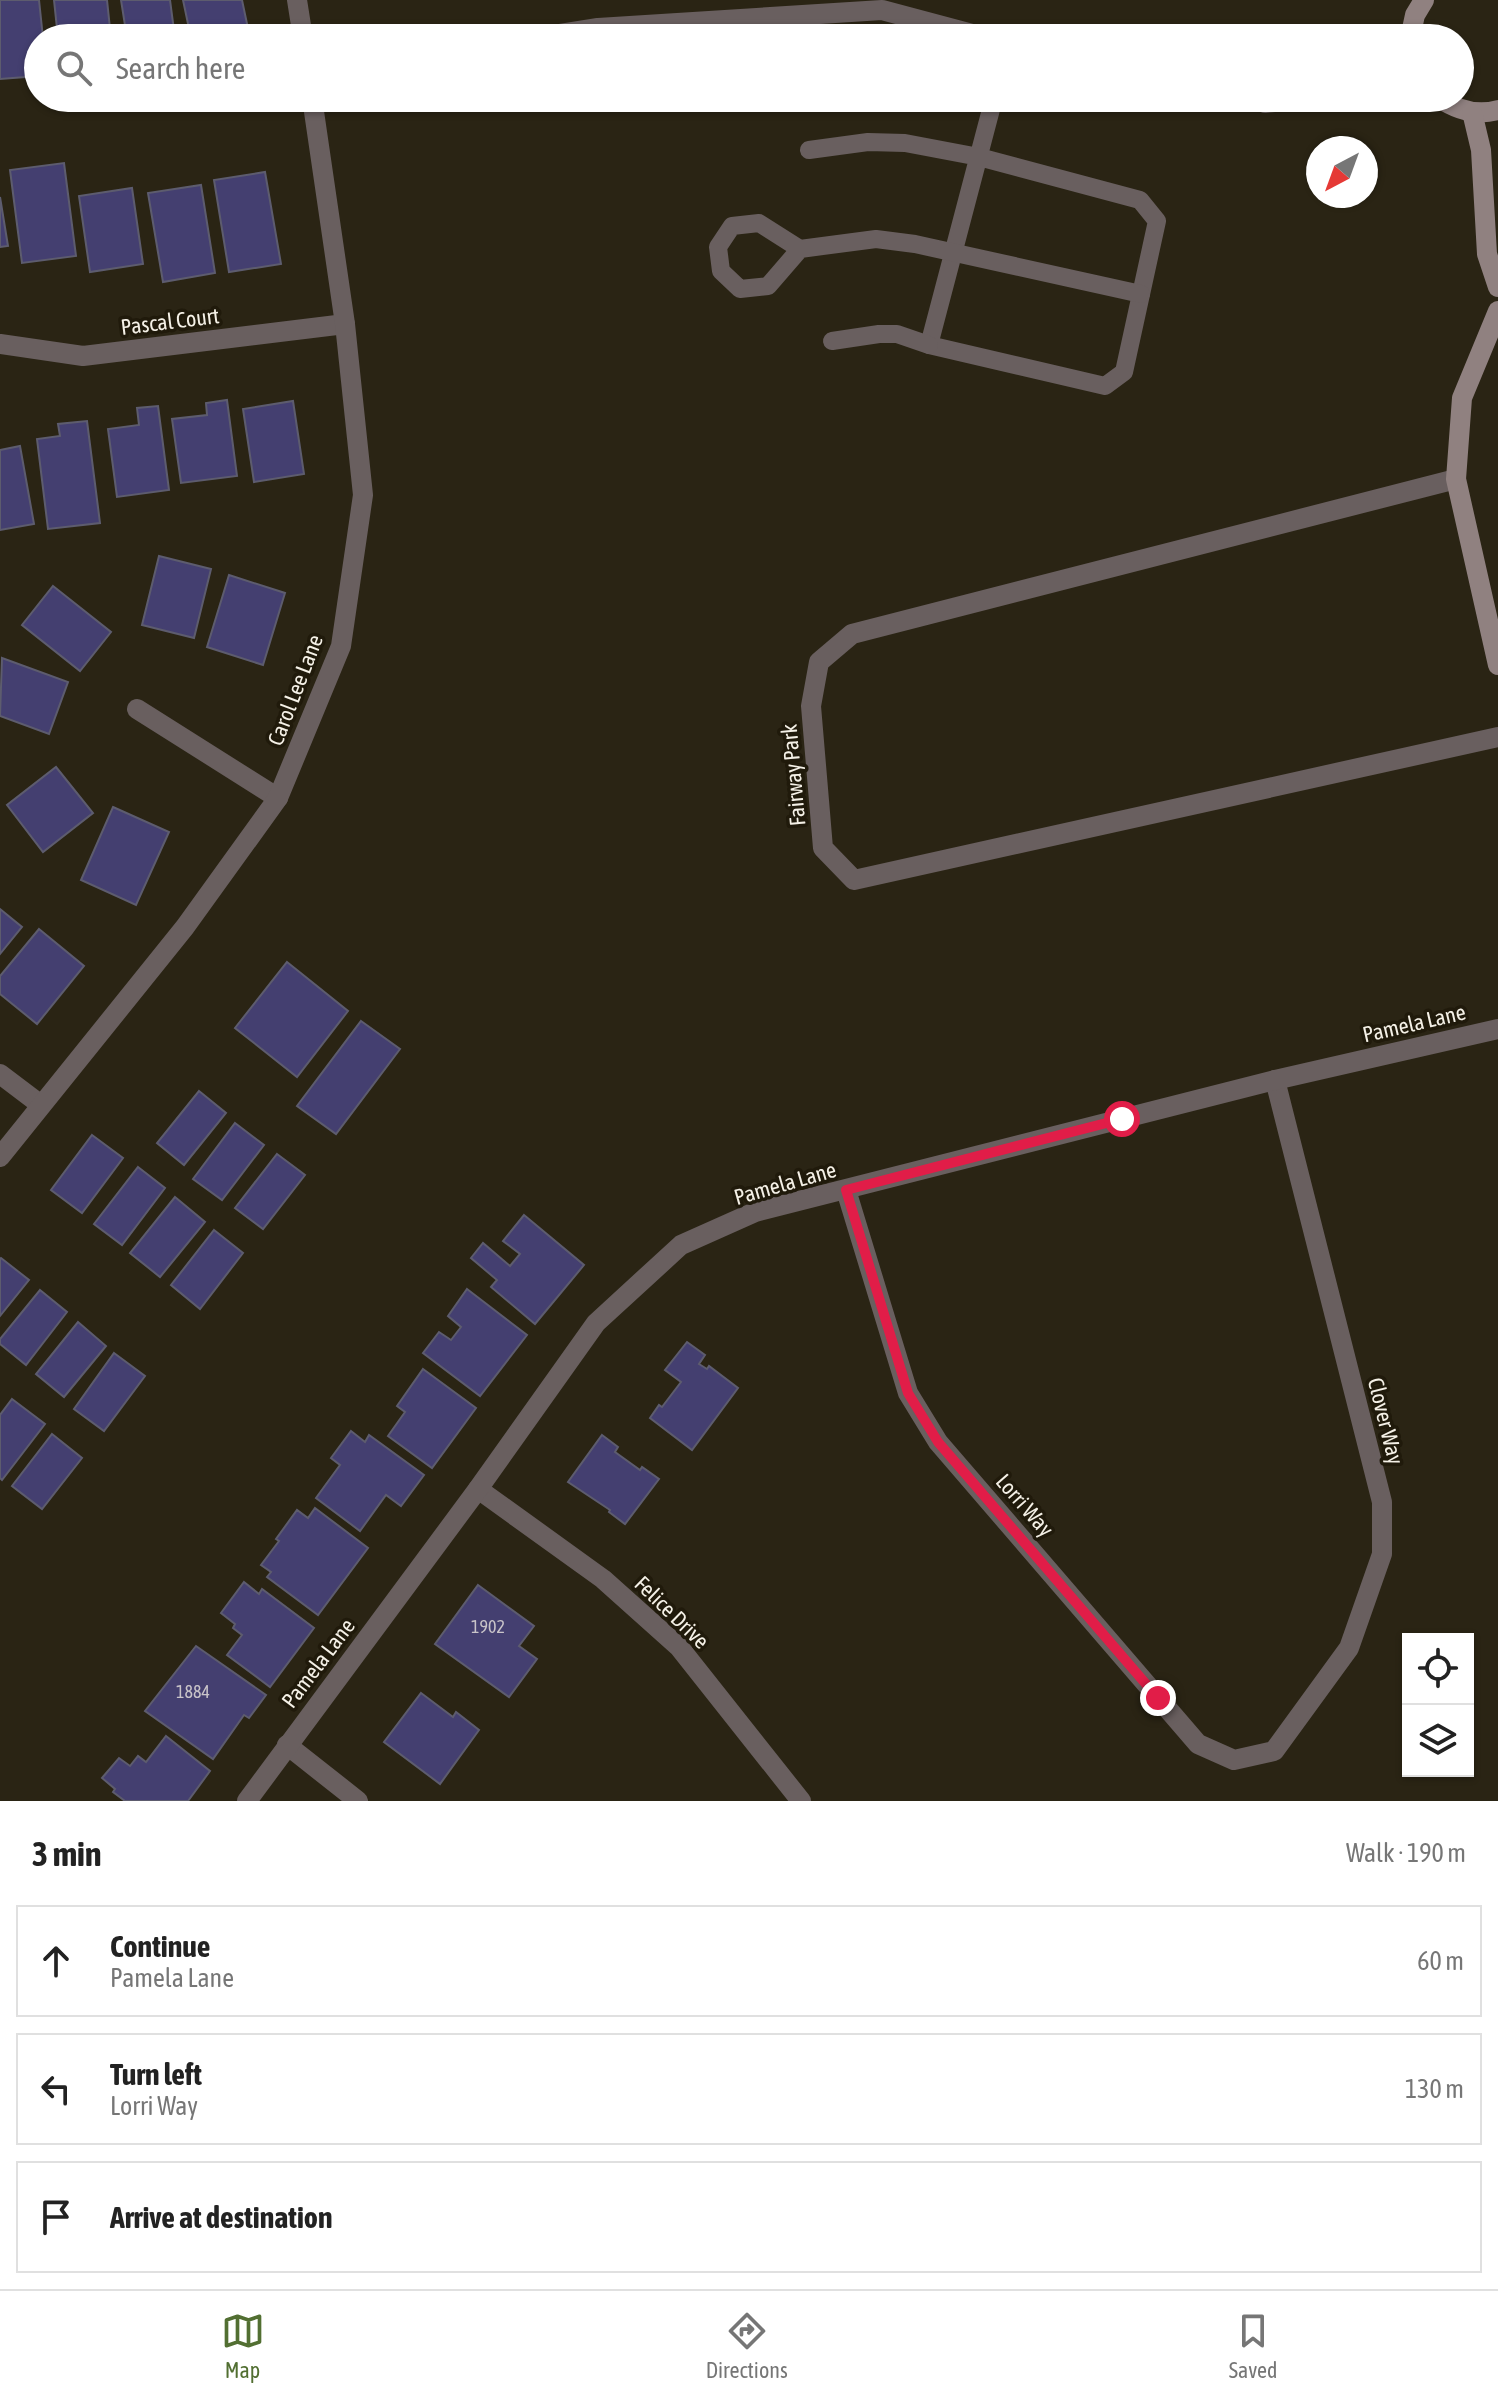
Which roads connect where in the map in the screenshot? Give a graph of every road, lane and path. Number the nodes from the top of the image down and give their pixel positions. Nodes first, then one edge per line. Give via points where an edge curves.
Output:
1 (297, 0) edge
2 (1424, 0) edge
3 (301, 24) edge
4 (661, 24) edge
5 (934, 24) edge
6 (1412, 24) edge
7 (1498, 110) edge
8 (314, 112) edge
9 (990, 112) edge
10 (1472, 112) edge
11 (1474, 112) edge
12 (809, 150) dead end
13 (979, 157) junction
14 (800, 249) junction
15 (954, 251) junction
16 (1498, 287) edge
17 (1141, 294) junction
18 (1498, 311) edge
19 (345, 324) junction
20 (832, 341) dead end
21 (0, 344) edge
22 (929, 345) junction
23 (1456, 479) junction
24 (1498, 665) edge
25 (137, 709) dead end
26 (1498, 737) edge
27 (278, 798) junction
28 (1498, 1029) edge
29 (0, 1074) edge
30 (1275, 1080) junction
31 (41, 1105) junction
32 (0, 1157) edge
33 (846, 1190) junction
34 (478, 1489) junction
35 (287, 1745) junction
36 (1274, 1751) joint
37 (247, 1801) edge
38 (358, 1801) edge
39 (801, 1801) edge

1 - 3 street
2 - 6 street
4 - 5 street via 882,10
7 - 11 street
8 - 19 street, Carol Lee Lane
9 - 13 lane
10 - 16 street via 1481,150 1487,254
12 - 13 lane via 905,143
13 - 15 lane
13 - 17 lane via 1140,200 1157,221
14 - 14 lane via 768,286 740,289 721,271 718,247 732,226 759,223
14 - 15 lane via 876,239
15 - 17 lane
15 - 22 lane
17 - 22 lane via 1124,372 1105,386
18 - 23 street via 1462,398
19 - 21 street, Pascal Court via 83,356
19 - 27 street, Carol Lee Lane via 363,495 341,646
20 - 22 lane via 897,334
23 - 24 street
23 - 26 street, Fairway Park via 852,634 819,662 811,706 823,848 854,880
25 - 27 street
27 - 31 street, Carol Lee Lane via 185,927
28 - 30 street, Pamela Lane
29 - 31 street
30 - 33 street, Pamela Lane
30 - 36 street, Clover Way via 1382,1502 1382,1554 1349,1648
31 - 32 street, Carol Lee Lane
33 - 34 street, Pamela Lane via 755,1212 681,1245 596,1323
33 - 36 street, Lorri Way via 908,1393 938,1442 1198,1744 1234,1760
34 - 35 street, Pamela Lane
34 - 39 street, Felice Drive via 603,1579 679,1647
35 - 37 street, Pamela Lane
35 - 38 street

